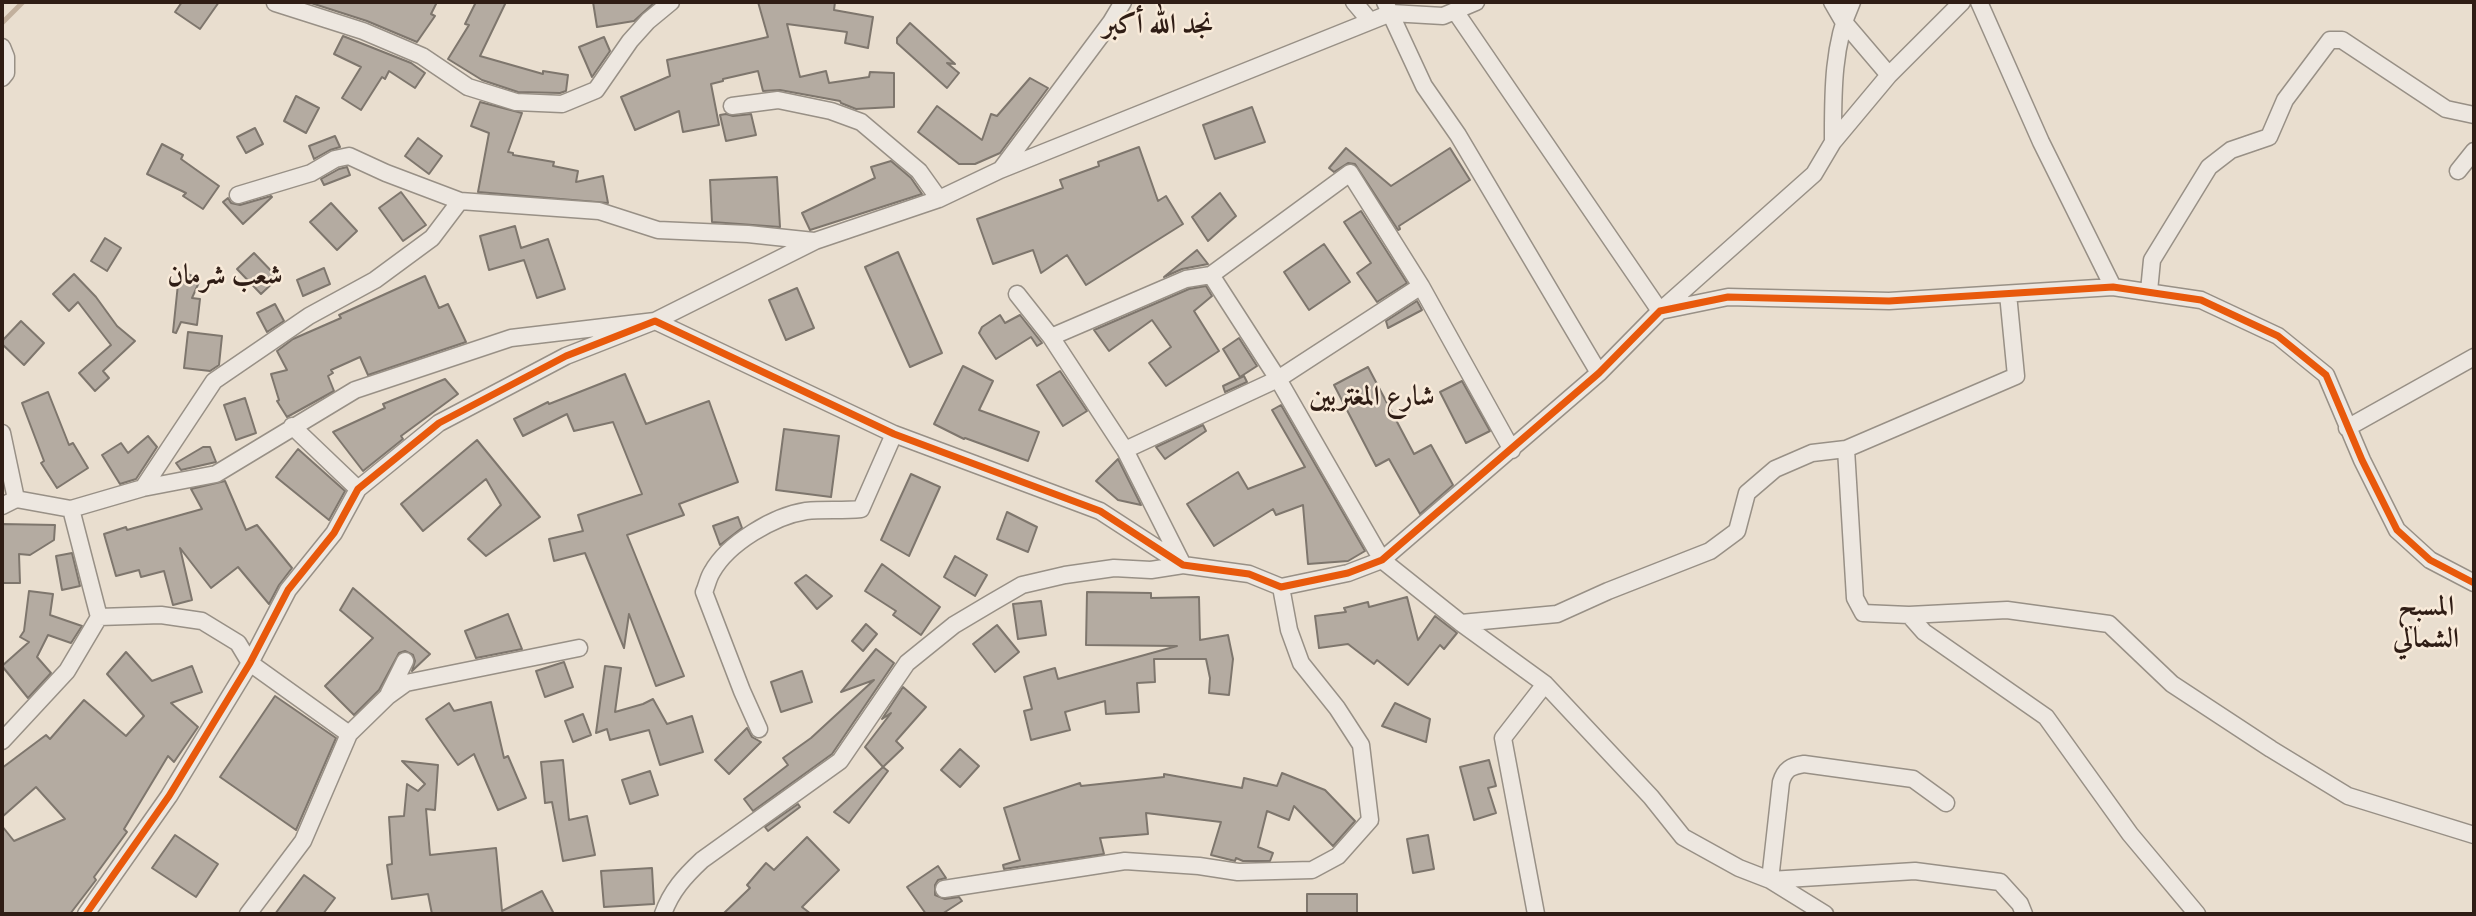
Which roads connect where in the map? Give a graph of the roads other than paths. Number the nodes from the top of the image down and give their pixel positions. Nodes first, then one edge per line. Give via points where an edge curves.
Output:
1 (671, 2) edge
2 (1123, 2) edge
3 (1354, 2) edge
4 (1476, 2) edge
5 (1832, 2) edge
6 (1852, 2) edge
7 (1962, 2) edge
8 (1979, 2) edge
9 (275, 3) edge
10 (1388, 7) edge
11 (1455, 11) junction
12 (1370, 21) junction
13 (1843, 21) junction
14 (2, 47) edge
15 (1889, 75) junction
16 (2, 78) edge
17 (732, 106) dead end
18 (2474, 115) edge
19 (1833, 142) junction
20 (2474, 151) edge
21 (1000, 170) junction
22 (2458, 172) dead end
23 (238, 195) dead end
24 (939, 199) junction
25 (460, 201) junction
26 (816, 241) junction
27 (1211, 275) junction
28 (1421, 286) junction
29 (2113, 287) junction
30 (2149, 291) junction
31 (1017, 294) dead end
32 (2008, 294) junction
33 (1660, 311) junction
34 (655, 321) junction
35 (1051, 337) junction
36 (2474, 357) edge
37 (1599, 373) junction
38 (1278, 379) junction
39 (292, 426) junction
40 (2347, 428) junction
41 (2, 433) edge
42 (894, 434) junction
43 (1846, 449) junction
44 (1125, 450) junction
45 (1512, 450) junction
46 (143, 488) junction
47 (358, 489) junction
48 (9, 503) edge
49 (71, 509) junction
50 (1381, 560) junction
51 (1183, 565) junction
52 (2474, 583) edge
53 (1281, 587) junction
54 (1909, 615) junction
55 (99, 617) junction
56 (1461, 623) junction
57 (579, 648) dead end
58 (405, 661) dead end
59 (250, 663) junction
60 (1545, 684) junction
61 (388, 696) junction
62 (759, 729) dead end
63 (349, 734) junction
64 (2, 741) edge
65 (1946, 803) dead end
66 (2474, 835) edge
67 (1770, 880) junction
68 (944, 888) dead end
69 (86, 914) edge
70 (248, 914) edge
71 (663, 914) edge
72 (1536, 914) edge
73 (1825, 914) edge
74 (2024, 914) edge
75 (2197, 914) edge

1 - 9 street via 630,41 596,90 562,104 516,102 467,87 422,56 363,31
2 - 21 street
3 - 12 street
4 - 11 street
5 - 13 street
6 - 13 street
7 - 15 street
8 - 29 street
10 - 11 street via 1443,16
10 - 12 street
10 - 37 street via 1424,86 1458,135
11 - 33 street
12 - 21 street
13 - 15 street
13 - 19 street via 1836,63
14 - 16 street via 6,74
15 - 19 street
17 - 24 street via 778,100 861,122 919,171
18 - 30 street via 2446,109 2342,40 2330,40 2285,100 2269,137 2231,150 2209,167 2152,260
19 - 33 street via 1814,174
20 - 22 street
21 - 24 street
23 - 25 street via 349,156
24 - 26 street
25 - 26 street via 599,211 658,230
25 - 46 street via 432,238 375,281 309,316 214,381
26 - 34 street
27 - 28 street via 1350,173
27 - 35 street via 1186,279
27 - 38 street
28 - 38 street
28 - 45 street
29 - 30 street
29 - 32 street
30 - 40 street via 2201,300 2278,336 2326,374
31 - 35 street
32 - 33 street via 1889,301 1728,298
32 - 43 street via 2016,376
33 - 37 street
34 - 39 street via 511,338 355,390
34 - 42 street
34 - 47 street via 566,356 439,423
35 - 44 street
36 - 40 street
37 - 45 street
38 - 44 street
38 - 50 street
39 - 46 street via 216,474
39 - 47 street
40 - 52 street via 2397,530 2430,560
41 - 48 street
42 - 51 street via 1100,511
42 - 62 street via 860,509 786,515 762,527 712,571 704,592
43 - 54 street via 1855,598 1863,613
43 - 56 street via 1811,453 1775,469 1747,493 1737,531 1710,551 1557,614
44 - 51 street
45 - 50 street
46 - 49 street
47 - 59 street via 334,533 288,590
48 - 49 street
49 - 55 street
50 - 53 street via 1348,573
50 - 56 street
51 - 53 street via 1249,574
51 - 71 street via 1150,570 1114,568 1022,586 954,625 907,663 840,761 702,860 684,877
53 - 68 street via 1301,663 1361,745 1370,820 1338,856 1312,870 1238,872 1125,861
54 - 66 street via 2007,610 2109,624 2172,684 2348,796
54 - 75 street via 1924,632 2046,717 2130,834
55 - 59 street via 162,615 202,621 238,643
55 - 64 street via 67,671
56 - 60 street
57 - 61 street via 406,683
58 - 61 street
59 - 63 street
59 - 69 street via 169,796
60 - 67 street via 1683,837
60 - 72 street via 1503,738
61 - 63 street
63 - 70 street via 303,841
65 - 67 street via 1913,779 1793,766 1781,782
67 - 73 street
67 - 74 street via 1915,871 2000,882

